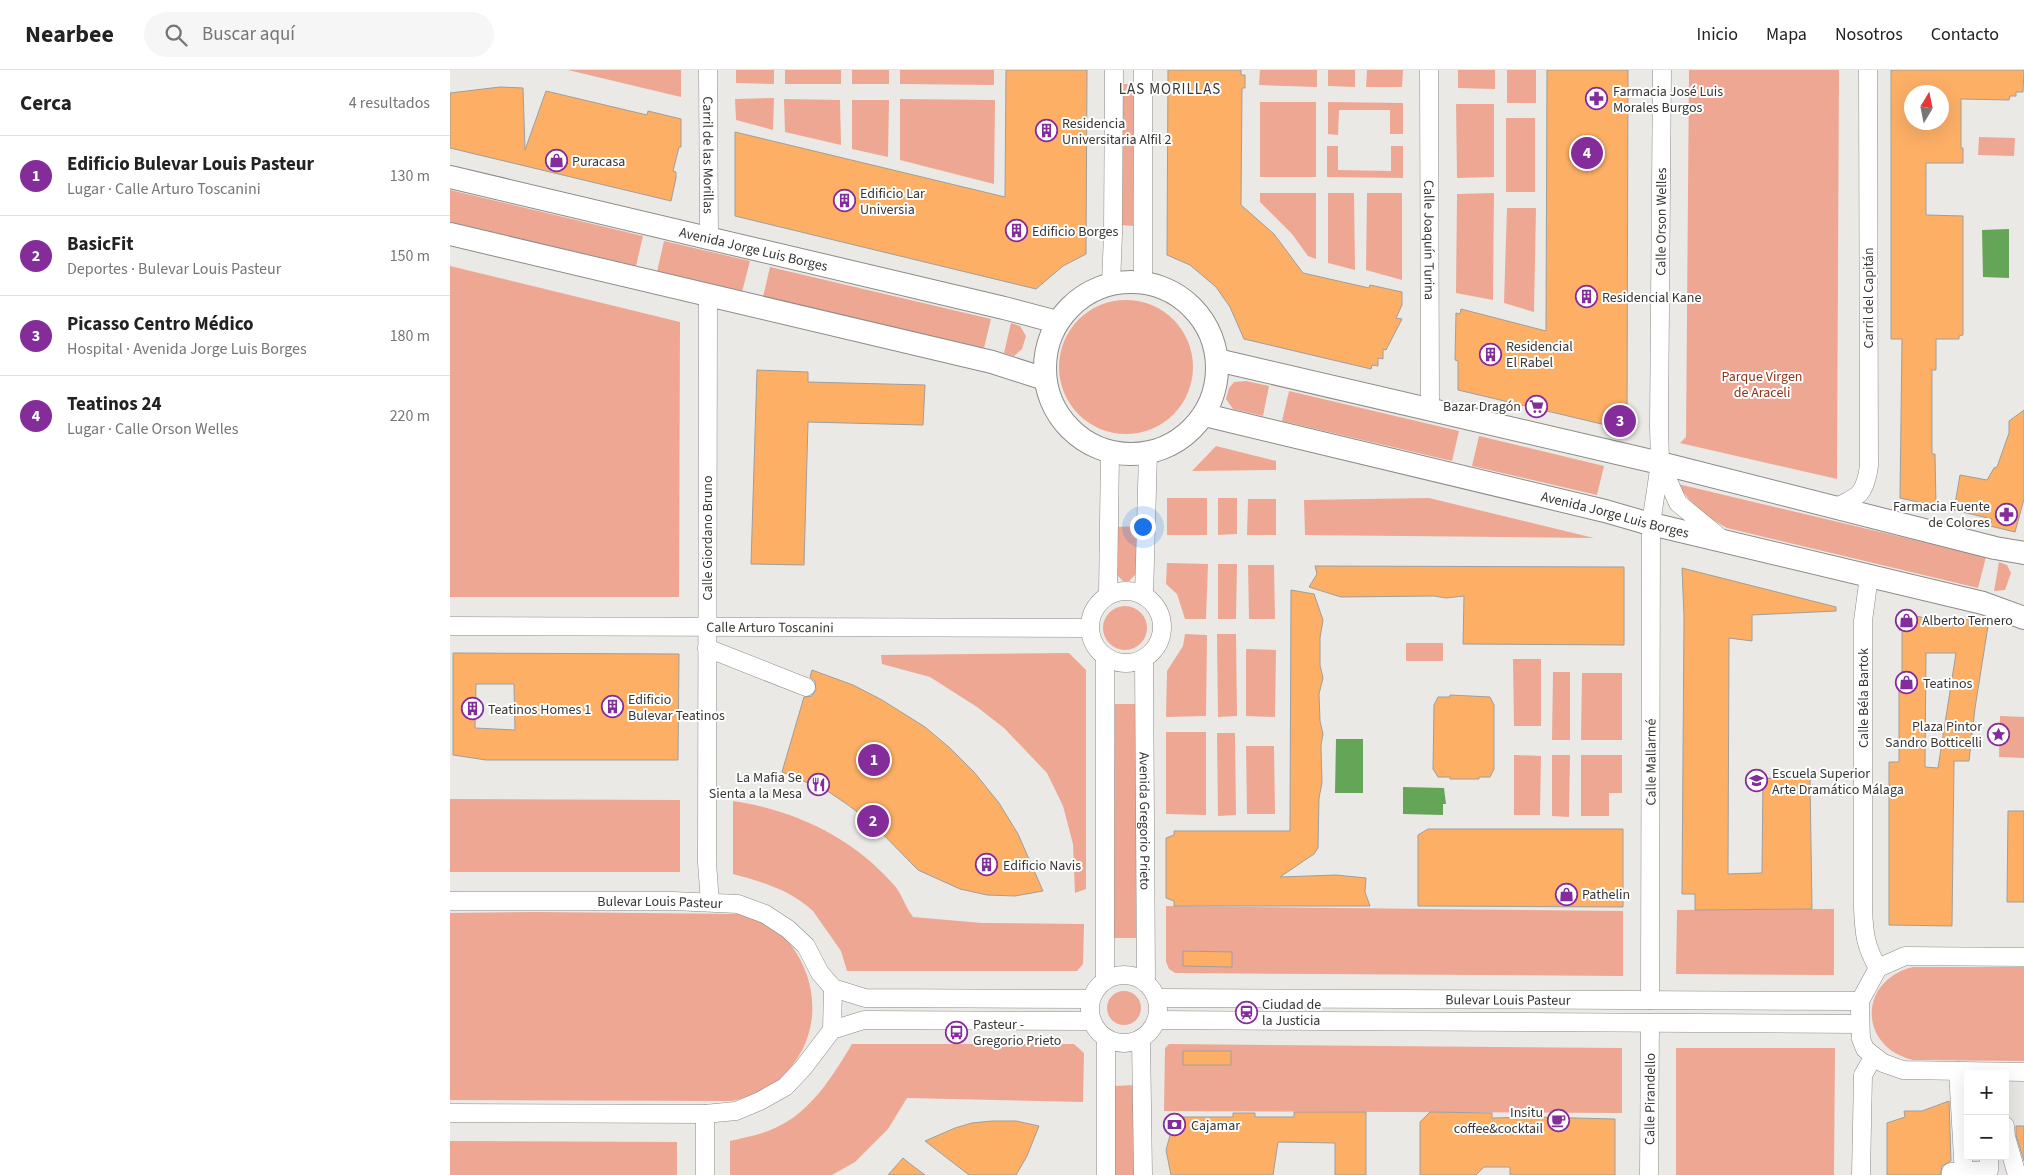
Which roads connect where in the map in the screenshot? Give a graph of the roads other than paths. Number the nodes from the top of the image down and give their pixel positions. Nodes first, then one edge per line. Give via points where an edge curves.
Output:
1 (708, 70) edge
2 (1114, 70) edge
3 (1143, 70) edge
4 (1429, 70) edge
5 (1662, 70) edge
6 (1868, 70) edge
7 (450, 177) edge
8 (450, 234) edge
9 (709, 239) junction
10 (1143, 283) junction
11 (1111, 284) junction
12 (708, 295) junction
13 (1057, 322) junction
14 (1217, 360) junction
15 (1044, 379) junction
16 (1430, 410) junction
17 (1205, 415) junction
18 (1110, 452) junction
19 (1148, 453) junction
20 (1660, 463) junction
21 (1834, 508) junction
22 (1651, 524) junction
23 (1722, 540) junction
24 (2024, 553) edge
25 (1869, 576) junction
26 (1108, 595) junction
27 (1144, 596) junction
28 (2024, 618) edge
29 (450, 626) edge
30 (707, 628) junction
31 (1089, 628) junction
32 (707, 648) junction
33 (1106, 658) junction
34 (1144, 659) junction
35 (806, 687) dead end
36 (450, 901) edge
37 (710, 902) junction
38 (2024, 957) edge
39 (1878, 968) junction
40 (1105, 980) junction
41 (1146, 983) junction
42 (833, 988) junction
43 (1157, 998) junction
44 (1091, 999) junction
45 (1650, 1000) junction
46 (1860, 1001) junction
47 (1157, 1020) junction
48 (1091, 1021) junction
49 (1650, 1023) junction
50 (1860, 1024) junction
51 (832, 1030) junction
52 (1106, 1039) junction
53 (1141, 1039) junction
54 (1874, 1056) junction
55 (1958, 1071) junction
56 (1964, 1071) edge
57 (2009, 1072) edge
58 (2024, 1072) edge
59 (450, 1112) edge
60 (705, 1114) junction
61 (2009, 1148) edge
62 (1983, 1160) edge
63 (1960, 1174) edge
64 (705, 1175) edge
65 (1106, 1175) edge
66 (1143, 1175) edge
67 (1649, 1175) edge
68 (1861, 1175) edge
69 (2016, 1175) edge

1 - 9 street, Carril de las Morillas
2 - 11 street
3 - 10 street
4 - 16 street, Calle Joaquín Turina
5 - 20 street, Calle Orson Welles
6 - 21 street, Carril del Capitán via 1869,466 1866,485 1856,498
7 - 9 main road, Avenida Jorge Luis Borges
8 - 12 main road
9 - 13 main road, Avenida Jorge Luis Borges
10 - 11 main road
10 - 14 main road via 1171,292 1194,309 1210,332
11 - 13 main road via 1090,292
12 - 15 main road via 992,362
12 - 30 street, Calle Giordano Bruno
13 - 15 main road via 1046,350
14 - 16 main road
14 - 17 main road via 1217,382
15 - 18 main road via 1052,404 1066,426 1086,442
16 - 20 main road
17 - 19 main road via 1185,436
17 - 22 main road, Avenida Jorge Luis Borges
18 - 19 main road
18 - 26 street
19 - 27 street
20 - 21 main road
20 - 22 street, Calle Orson Welles
20 - 23 street, Calle Orson Welles via 1678,503
21 - 24 main road
22 - 23 main road, Avenida Jorge Luis Borges
22 - 45 street, Calle Mallarmé
23 - 25 main road, Avenida Jorge Luis Borges
25 - 28 main road, Avenida Jorge Luis Borges via 1983,602
25 - 39 street, Calle Béla Bartok via 1863,621 1863,908 1864,936
26 - 27 street via 1128,591
26 - 31 street via 1093,610
27 - 34 street via 1160,614 1163,630 1158,645
29 - 30 street, Calle Arturo Toscanini
30 - 31 street, Calle Arturo Toscanini
30 - 32 street, Calle Giordano Bruno
31 - 33 street via 1093,643
32 - 35 street
32 - 37 street, Calle Giordano Bruno via 707,863
33 - 34 street via 1125,664
33 - 40 street
34 - 41 street, Avenida Gregorio Prieto
36 - 37 street, Bulevar Louis Pasteur
37 - 42 street, Bulevar Louis Pasteur via 738,904 764,914 788,930 806,946 820,973
38 - 39 street via 1905,956
39 - 46 street
40 - 41 street via 1126,975
40 - 44 street
41 - 43 street
42 - 44 street via 865,998
42 - 51 street
43 - 45 street, Bulevar Louis Pasteur
43 - 47 street
44 - 48 street
45 - 46 street, Bulevar Louis Pasteur
46 - 50 street
47 - 49 street, Bulevar Louis Pasteur
47 - 53 street
48 - 51 street via 864,1020
48 - 52 street
49 - 50 street, Bulevar Louis Pasteur
49 - 67 street, Calle Pirandello
50 - 54 street via 1865,1049
51 - 60 street via 785,1087 736,1111
52 - 53 street via 1124,1044
52 - 65 street
53 - 66 street
54 - 55 street via 1903,1070
54 - 68 street via 1863,1075
55 - 56 street
55 - 63 street
57 - 58 street
59 - 60 street
60 - 64 street
61 - 69 street
62 - 63 street via 1989,1170

